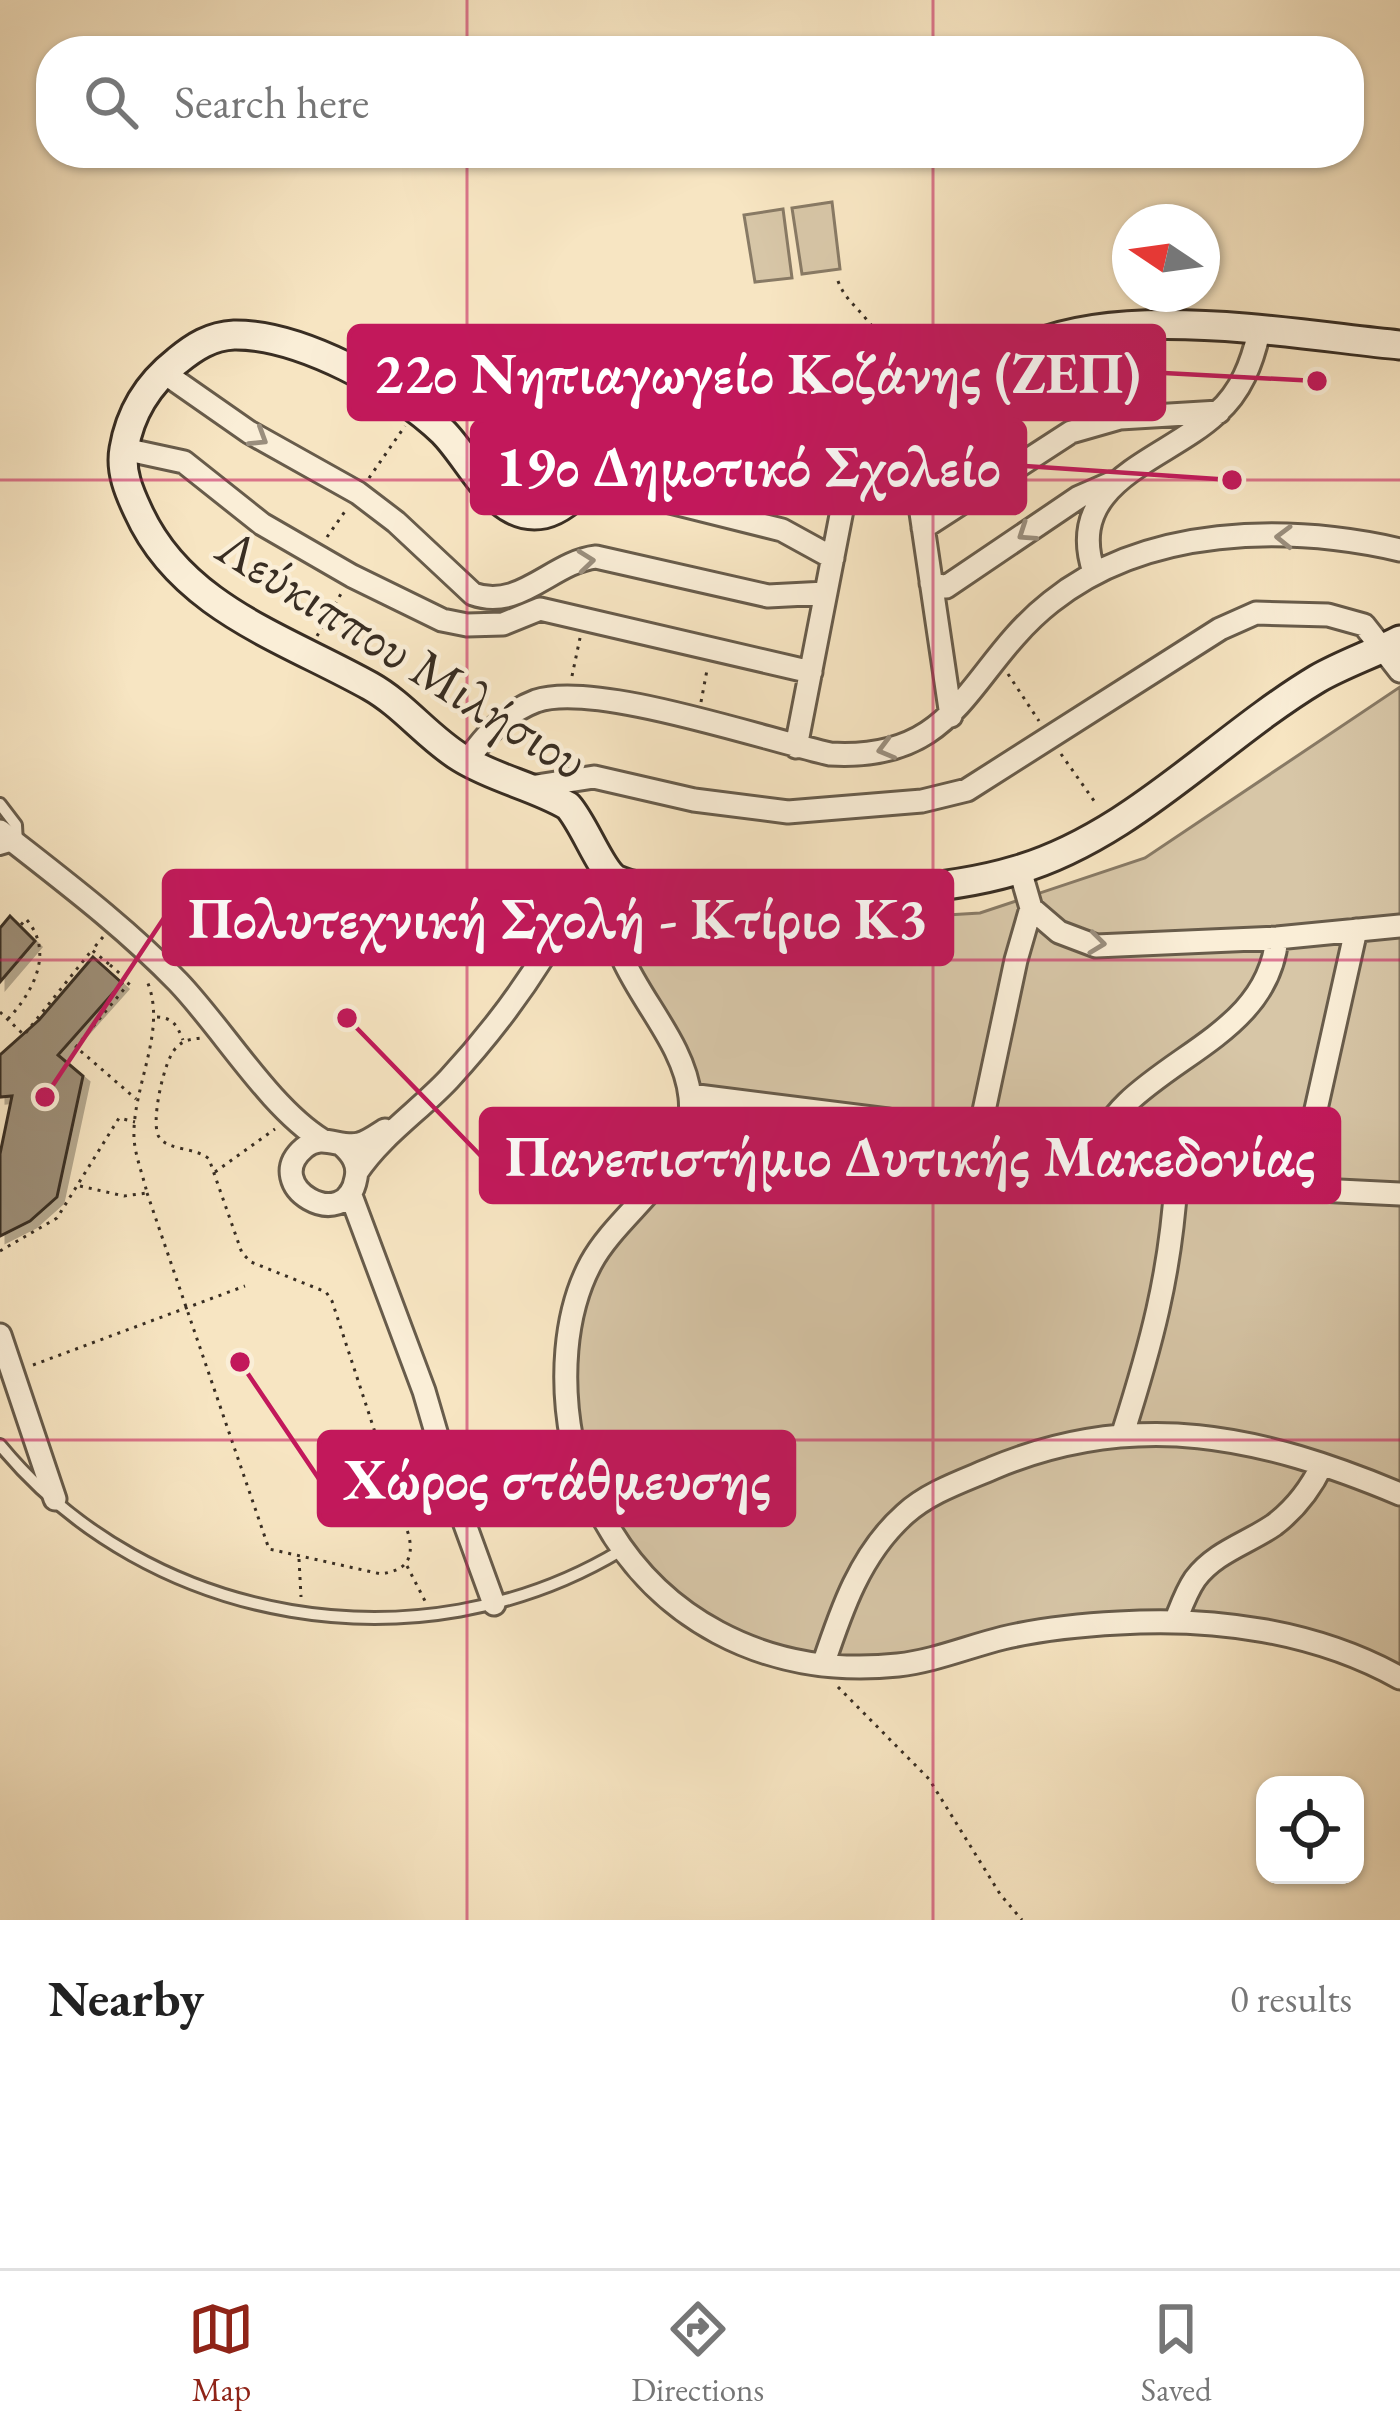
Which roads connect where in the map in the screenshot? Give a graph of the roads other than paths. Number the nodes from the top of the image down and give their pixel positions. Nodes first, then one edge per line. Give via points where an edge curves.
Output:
1 (1258, 332) junction
2 (1400, 345) edge
3 (163, 371) junction
4 (1219, 412) junction
5 (124, 449) junction
6 (849, 474) junction
7 (1123, 478) junction
8 (916, 479) junction
9 (590, 482) junction
10 (923, 528) junction
11 (1400, 550) edge
12 (833, 558) junction
13 (1094, 572) junction
14 (931, 583) junction
15 (826, 593) junction
16 (1394, 653) edge
17 (811, 671) junction
18 (951, 716) junction
19 (796, 747) junction
20 (466, 762) junction
21 (530, 787) junction
22 (0, 804) edge
23 (6, 842) edge
24 (1020, 870) junction
25 (614, 879) junction
26 (1031, 908) junction
27 (1400, 926) edge
28 (1356, 930) junction
29 (1277, 938) junction
30 (690, 1095) junction
31 (272, 1096) junction
32 (398, 1125) junction
33 (978, 1139) junction
34 (332, 1143) junction
35 (296, 1157) junction
36 (1088, 1165) junction
37 (354, 1182) junction
38 (1176, 1183) junction
39 (1298, 1190) junction
40 (1400, 1194) edge
41 (322, 1205) junction
42 (378, 1271) junction
43 (0, 1335) edge
44 (1123, 1433) junction
45 (0, 1445) edge
46 (1322, 1465) junction
47 (1400, 1494) edge
48 (55, 1499) junction
49 (620, 1551) junction
50 (494, 1604) junction
51 (1175, 1622) junction
52 (824, 1665) junction
53 (1400, 1678) edge

1 - 2 street
1 - 4 street via 1244,378
1 - 8 street via 1115,324 1022,350 991,372 947,424
3 - 5 street via 137,409
3 - 9 street via 216,338 268,339 343,367 416,410 518,513 551,513
3 -> 15 street via 249,433 358,493 486,598 518,594 572,560 596,556 768,596
4 - 7 street
4 - 10 street via 1120,418 1071,432
5 - 17 street via 184,462 262,524 415,610 466,625 503,624 540,608
5 - 20 street, Λεύκιππου Μιλήσιου via 146,530 182,575 239,620 388,697
6 - 8 street via 883,490
6 - 9 street via 780,433 723,416 665,423
6 - 12 street
7 - 13 street via 1090,519
7 -> 14 street via 1079,497 946,587
8 - 10 street
9 - 12 street via 782,530
10 - 14 street
11 -> 13 street via 1239,538 1162,547
12 - 15 street
13 - 18 street via 1031,619
14 - 18 street
15 - 17 street
16 - 21 street via 1364,626 1328,615 1256,613 1116,692 984,781 922,801 788,812 594,777
16 - 24 street via 1318,678 1112,826
17 - 19 street
18 -> 19 street via 927,736 881,752
19 - 20 street via 568,695 509,716
20 - 21 street, Λεύκιππου Μιλήσιου
21 - 25 street, Λεύκιππου Μιλήσιου via 568,806
22 - 23 lane via 16,825
23 - 31 street via 132,936
24 - 25 street via 817,893
24 - 26 street
25 - 30 street via 621,955 677,1055
25 - 32 street via 583,904 452,1076
26 -> 29 street via 1059,932 1096,946
26 - 33 street
27 - 28 street
28 - 29 street
28 - 39 street
29 - 36 street via 1275,963 1247,1010 1128,1101
30 - 33 street via 831,1110
30 - 49 street via 690,1119 669,1166 590,1264 567,1347 572,1443
31 - 34 street via 304,1130
31 - 35 street
32 - 34 street via 361,1144
32 - 37 street
33 - 36 street
34 - 35 street via 302,1148
34 - 37 street via 355,1161
35 - 41 street via 296,1188
36 - 38 street
37 - 41 street via 342,1200
37 - 42 street
38 - 39 street
38 - 44 street via 1160,1312
39 - 40 street
41 - 42 street
42 - 50 street
43 - 48 street
44 - 46 street via 1241,1442
44 - 52 street via 1020,1457 904,1514 850,1587
45 - 48 lane
46 - 47 street
46 - 51 street via 1272,1527 1196,1576
48 - 50 lane via 159,1571 303,1614 432,1615
49 - 50 lane via 541,1592
49 - 52 street via 713,1629 776,1658
51 - 52 street via 1060,1628 898,1665
51 - 53 street via 1293,1637

